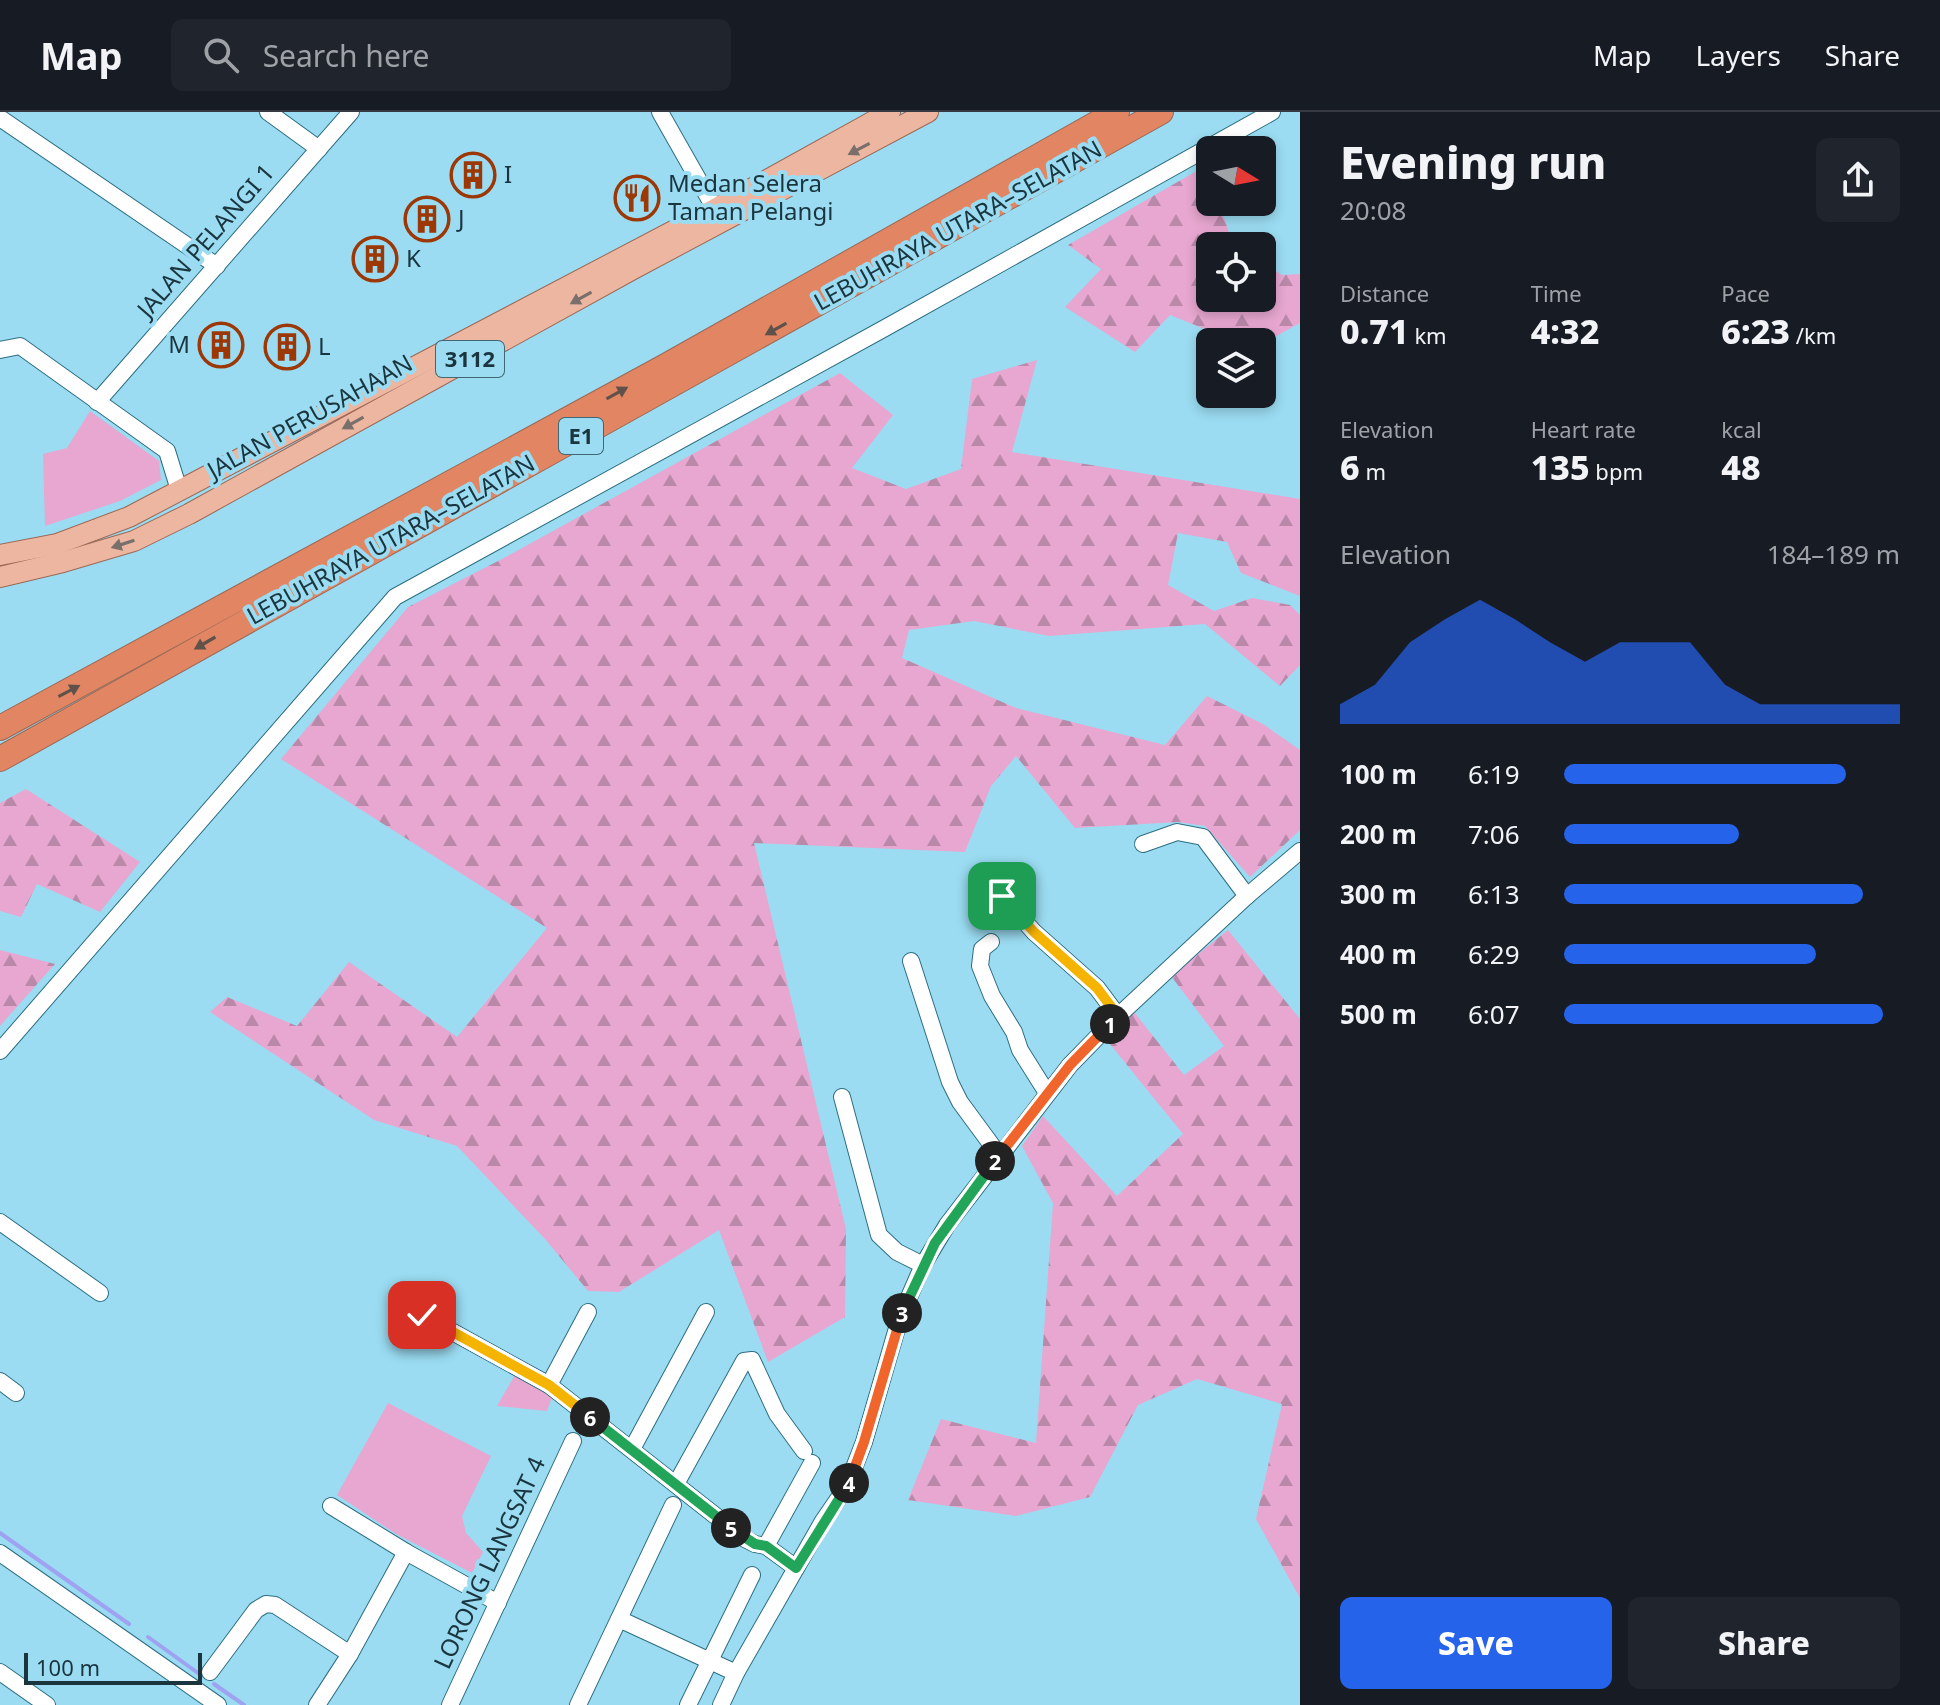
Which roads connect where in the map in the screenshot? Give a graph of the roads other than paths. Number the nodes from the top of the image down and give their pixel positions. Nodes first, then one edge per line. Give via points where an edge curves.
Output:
1 (268, 112) edge
2 (351, 112) edge
3 (660, 112) edge
4 (890, 112) edge
5 (928, 112) edge
6 (1117, 112) edge
7 (1161, 112) edge
8 (1272, 112) edge
9 (0, 118) edge
10 (319, 149) junction
11 (715, 209) junction
12 (217, 266) junction
13 (0, 350) edge
14 (97, 402) junction
15 (179, 490) junction
16 (0, 555) edge
17 (0, 577) edge
18 (0, 728) edge
19 (0, 759) edge
20 (1143, 844) dead end
21 (1300, 851) edge
22 (1002, 896) dead end
23 (1247, 896) junction
24 (991, 942) dead end
25 (911, 961) dead end
26 (1118, 1016) junction
27 (0, 1051) edge
28 (1047, 1093) junction
29 (842, 1097) dead end
30 (999, 1155) junction
31 (0, 1222) edge
32 (923, 1265) junction
33 (100, 1293) dead end
34 (588, 1312) dead end
35 (706, 1312) dead end
36 (406, 1325) dead end
37 (0, 1381) edge
38 (549, 1385) junction
39 (16, 1393) dead end
40 (573, 1441) dead end
41 (632, 1449) junction
42 (676, 1484) junction
43 (673, 1505) dead end
44 (331, 1506) dead end
45 (766, 1546) junction
46 (406, 1552) junction
47 (0, 1553) edge
48 (796, 1568) junction
49 (752, 1575) dead end
50 (498, 1603) junction
51 (619, 1619) junction
52 (350, 1654) junction
53 (709, 1661) junction
54 (0, 1672) edge
55 (210, 1672) dead end
56 (736, 1673) junction
57 (47, 1705) edge
58 (218, 1705) edge
59 (317, 1705) edge
60 (450, 1705) edge
61 (578, 1705) edge
62 (688, 1705) edge
63 (721, 1705) edge

1 - 10 street
2 - 10 street, JALAN PELANGI 1
3 - 11 street
4 - 11 main road, JALAN PERUSAHAAN / 3112
5 -> 17 main road, JALAN PERUSAHAAN / 3112 via 189,514 134,541
18 -> 6 highway, LEBUHRAYA UTARA–SELATAN / E1 via 664,367
7 -> 19 highway, LEBUHRAYA UTARA–SELATAN / E1
8 - 27 street via 395,597
9 - 12 street
10 - 12 street, JALAN PELANGI 1
11 - 15 main road, JALAN PERUSAHAAN / 3112
12 - 14 street, JALAN PELANGI 1
13 - 14 street via 20,346
14 - 15 street via 167,451
15 - 16 main road, JALAN PERUSAHAAN / 3112 via 129,517 57,544
20 - 23 street via 1177,832 1203,837
21 - 23 street
22 - 26 street via 1097,988
23 - 26 street
24 - 28 street via 982,949 980,966
25 - 30 street via 950,1082
26 - 28 street
28 - 30 street
29 - 32 street via 879,1235
30 - 32 street
31 - 33 street
32 - 48 street via 900,1318 847,1486
34 - 38 street
35 - 41 street
36 - 38 street via 422,1315
37 - 39 street
38 - 41 street
40 - 50 street, LORONG LANGSAT 4
41 - 42 street
42 - 45 street via 745,1539
42 - 45 street via 744,1361 752,1360 777,1414 808,1457
43 - 51 street
44 - 46 street
45 - 48 street
46 - 50 street
46 - 52 street
47 - 58 street
48 - 56 street
49 - 53 street
50 - 60 street, LORONG LANGSAT 4
51 - 53 street
51 - 61 street
52 - 55 street via 266,1604
52 - 59 street
53 - 56 street
53 - 62 street
54 - 57 street
56 - 63 street

